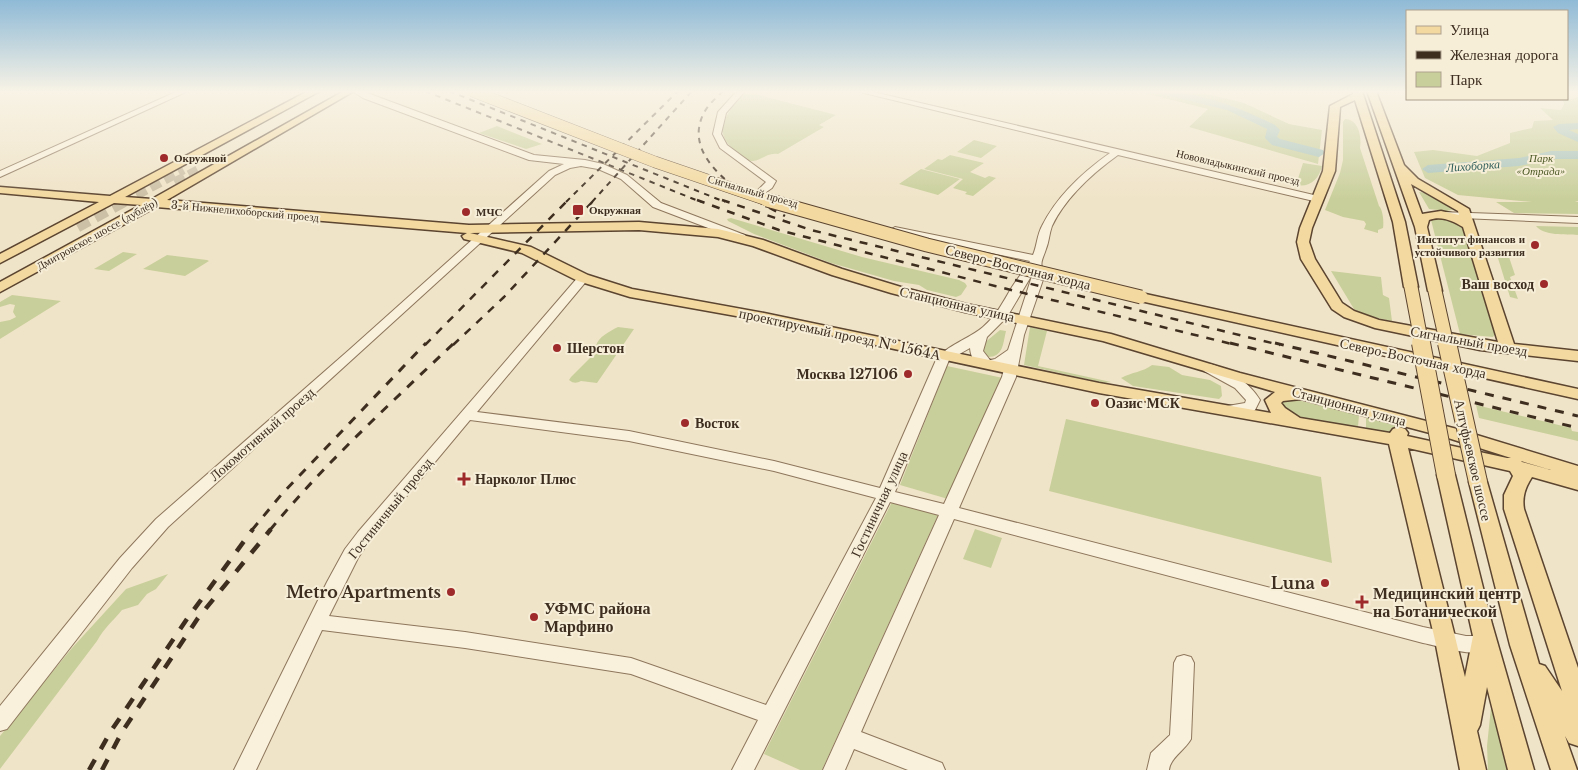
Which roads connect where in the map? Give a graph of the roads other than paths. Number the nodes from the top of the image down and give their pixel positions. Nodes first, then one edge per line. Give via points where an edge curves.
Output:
1 (104, 127) edge
2 (248, 127) edge
3 (261, 127) edge
4 (279, 127) edge
5 (286, 127) edge
6 (449, 127) edge
7 (564, 127) edge
8 (567, 127) edge
9 (580, 127) edge
10 (719, 127) edge
11 (1015, 127) edge
12 (1333, 127) edge
13 (1369, 127) edge
14 (1385, 127) edge
15 (1116, 152) junction
16 (532, 158) junction
17 (585, 163) junction
18 (1398, 165) junction
19 (183, 169) tunnel mouth
20 (552, 173) junction
21 (0, 174) edge
22 (158, 175) junction
23 (197, 175) junction
24 (0, 190) edge
25 (759, 194) junction
26 (0, 197) edge
27 (1318, 199) junction
28 (105, 203) junction
29 (148, 206) junction
30 (1578, 220) edge
31 (1468, 221) junction
32 (73, 224) junction
33 (1421, 227) junction
34 (94, 228) tunnel mouth
35 (109, 228) junction
36 (485, 234) junction
37 (758, 243) junction
38 (0, 258) edge
39 (1036, 259) junction
40 (0, 268) edge
41 (583, 278) junction
42 (0, 280) edge
43 (0, 288) edge
44 (1143, 293) junction
45 (1002, 315) junction
46 (1023, 319) junction
47 (982, 334) junction
48 (1508, 349) junction
49 (1014, 352) junction
50 (946, 356) junction
51 (1578, 356) edge
52 (987, 365) junction
53 (1207, 368) junction
54 (1011, 371) junction
55 (1578, 384) edge
56 (1578, 394) edge
57 (1316, 398) junction
58 (1214, 409) junction
59 (466, 415) junction
60 (1301, 423) junction
61 (1425, 426) junction
62 (1397, 440) junction
63 (1495, 446) junction
64 (1518, 467) junction
65 (1578, 472) edge
66 (1578, 484) edge
67 (885, 495) junction
68 (949, 511) junction
69 (316, 622) junction
70 (1481, 634) junction
71 (1446, 640) junction
72 (1521, 644) junction
73 (1184, 663) dead end
74 (1569, 676) joint
75 (1571, 708) edge
76 (772, 716) junction
77 (0, 722) edge
78 (1578, 735) edge
79 (849, 738) junction
80 (1471, 758) edge
81 (744, 769) edge
82 (245, 770) edge
83 (834, 770) edge
84 (934, 770) edge
85 (1158, 770) edge
86 (1521, 770) edge
87 (1564, 770) edge

1 - 21 street
2 - 22 main road, Дмитровское шоссе (дублёр)
3 - 19 main road
4 - 23 main road
5 - 23 main road, Дмитровское шоссе (дублёр)
6 - 16 street, Станционная улица
7 - 44 main road, Северо-Восточная хорда, bridge via 646,159 779,204 977,257
8 - 25 street, Сигнальный проезд via 623,150
9 - 44 main road, Северо-Восточная хорда via 670,162 786,199
10 - 25 street via 717,134 723,146 771,181
11 - 15 street, Нововладыкинский проезд
12 - 27 main road, Сигнальный проезд via 1329,171
13 - 70 main road, Алтуфьевское шоссе, bridge via 1399,222 1446,474
14 - 18 main road, Алтуфьевское шоссе
15 - 27 street, Нововладыкинский проезд
15 - 39 street via 1080,183 1055,212
16 - 17 street, Станционная улица
16 - 20 street via 548,166
17 - 20 street, Локомотивный проезд
17 - 37 street, Станционная улица via 621,175 656,205
18 - 31 main road via 1414,181 1458,205
18 - 33 main road, Алтуфьевское шоссе
20 - 36 street, Локомотивный проезд
22 - 23 main road via 151,181 160,186 182,184
22 - 28 main road, Дмитровское шоссе (дублёр)
23 - 29 main road, Дмитровское шоссе (дублёр)
24 - 28 main road, 3-й Нижнелихоборский проезд
25 - 39 street, Сигнальный проезд via 896,231
26 - 28 main road, 3-й Нижнелихоборский проезд
27 - 48 main road, Сигнальный проезд via 1306,228 1304,249 1336,306 1361,319 1394,328
28 - 29 main road, 3-й Нижнелихоборский проезд
28 - 32 main road, Дмитровское шоссе (дублёр)
29 - 35 main road, Дмитровское шоссе (дублёр)
29 - 36 main road, 3-й Нижнелихоборский проезд
30 - 31 street
31 - 33 main road via 1427,215
31 - 48 main road
32 - 35 main road via 90,216 108,216 114,221
32 - 38 main road, Дмитровское шоссе (дублёр)
32 - 40 main road
33 - 72 main road, Алтуфьевское шоссе, bridge via 1478,482
34 - 42 main road
35 - 43 main road, Дмитровское шоссе (дублёр)
36 - 37 main road, 3-й Нижнелихоборский проезд via 668,227 718,233
36 - 41 main road
36 - 77 street, Локомотивный проезд via 162,523 126,562
37 - 45 main road, Станционная улица via 887,287
39 - 45 street
39 - 46 street via 1038,274
41 - 50 main road, проектируемый проезд № 1564А via 638,295
41 - 59 street, Гостиничный проезд
44 - 55 main road, Северо-Восточная хорда
44 - 56 main road, Северо-Восточная хорда via 1388,353
45 - 46 main road, Станционная улица
45 - 47 street
46 - 49 street
46 - 53 main road, Станционная улица via 1106,337
47 - 50 street
47 - 52 street via 975,350
48 - 51 main road, Сигнальный проезд
49 - 52 street via 1000,362
49 - 54 street
50 - 52 main road, проектируемый проезд № 1564А
50 - 67 street, Гостиничная улица
52 - 54 main road, проектируемый проезд № 1564А
53 - 57 main road, Станционная улица
53 - 58 street via 1244,388 1253,400 1250,407
54 - 58 main road, проектируемый проезд № 1564А
54 - 68 street
57 - 60 main road via 1285,395 1273,400 1279,412
57 - 61 main road, Станционная улица
58 - 60 main road, Станционная улица
59 - 67 street via 637,438 782,468
59 - 69 street, Гостиничный проезд via 351,554
60 - 62 main road, Станционная улица
61 - 62 main road via 1407,429 1399,433
61 - 63 main road, Станционная улица
62 - 64 main road, Станционная улица
62 - 71 main road
63 - 64 main road
63 - 65 main road, Станционная улица
64 - 66 main road, Станционная улица
64 - 74 main road via 1523,476 1512,501
67 - 68 street
67 - 76 street, Гостиничная улица
68 - 71 street
68 - 79 street
69 - 76 street via 465,640 631,666
69 - 82 street, Гостиничный проезд
70 - 71 street via 1466,644
70 - 80 main road via 1468,719
70 - 86 main road, Алтуфьевское шоссе
71 - 80 main road
72 - 75 main road
72 - 87 main road, Алтуфьевское шоссе
73 - 85 street via 1180,739 1159,760
74 - 75 main road
75 - 78 main road
75 - 87 main road via 1562,750
76 - 81 street, Гостиничная улица
79 - 83 street
79 - 84 street

